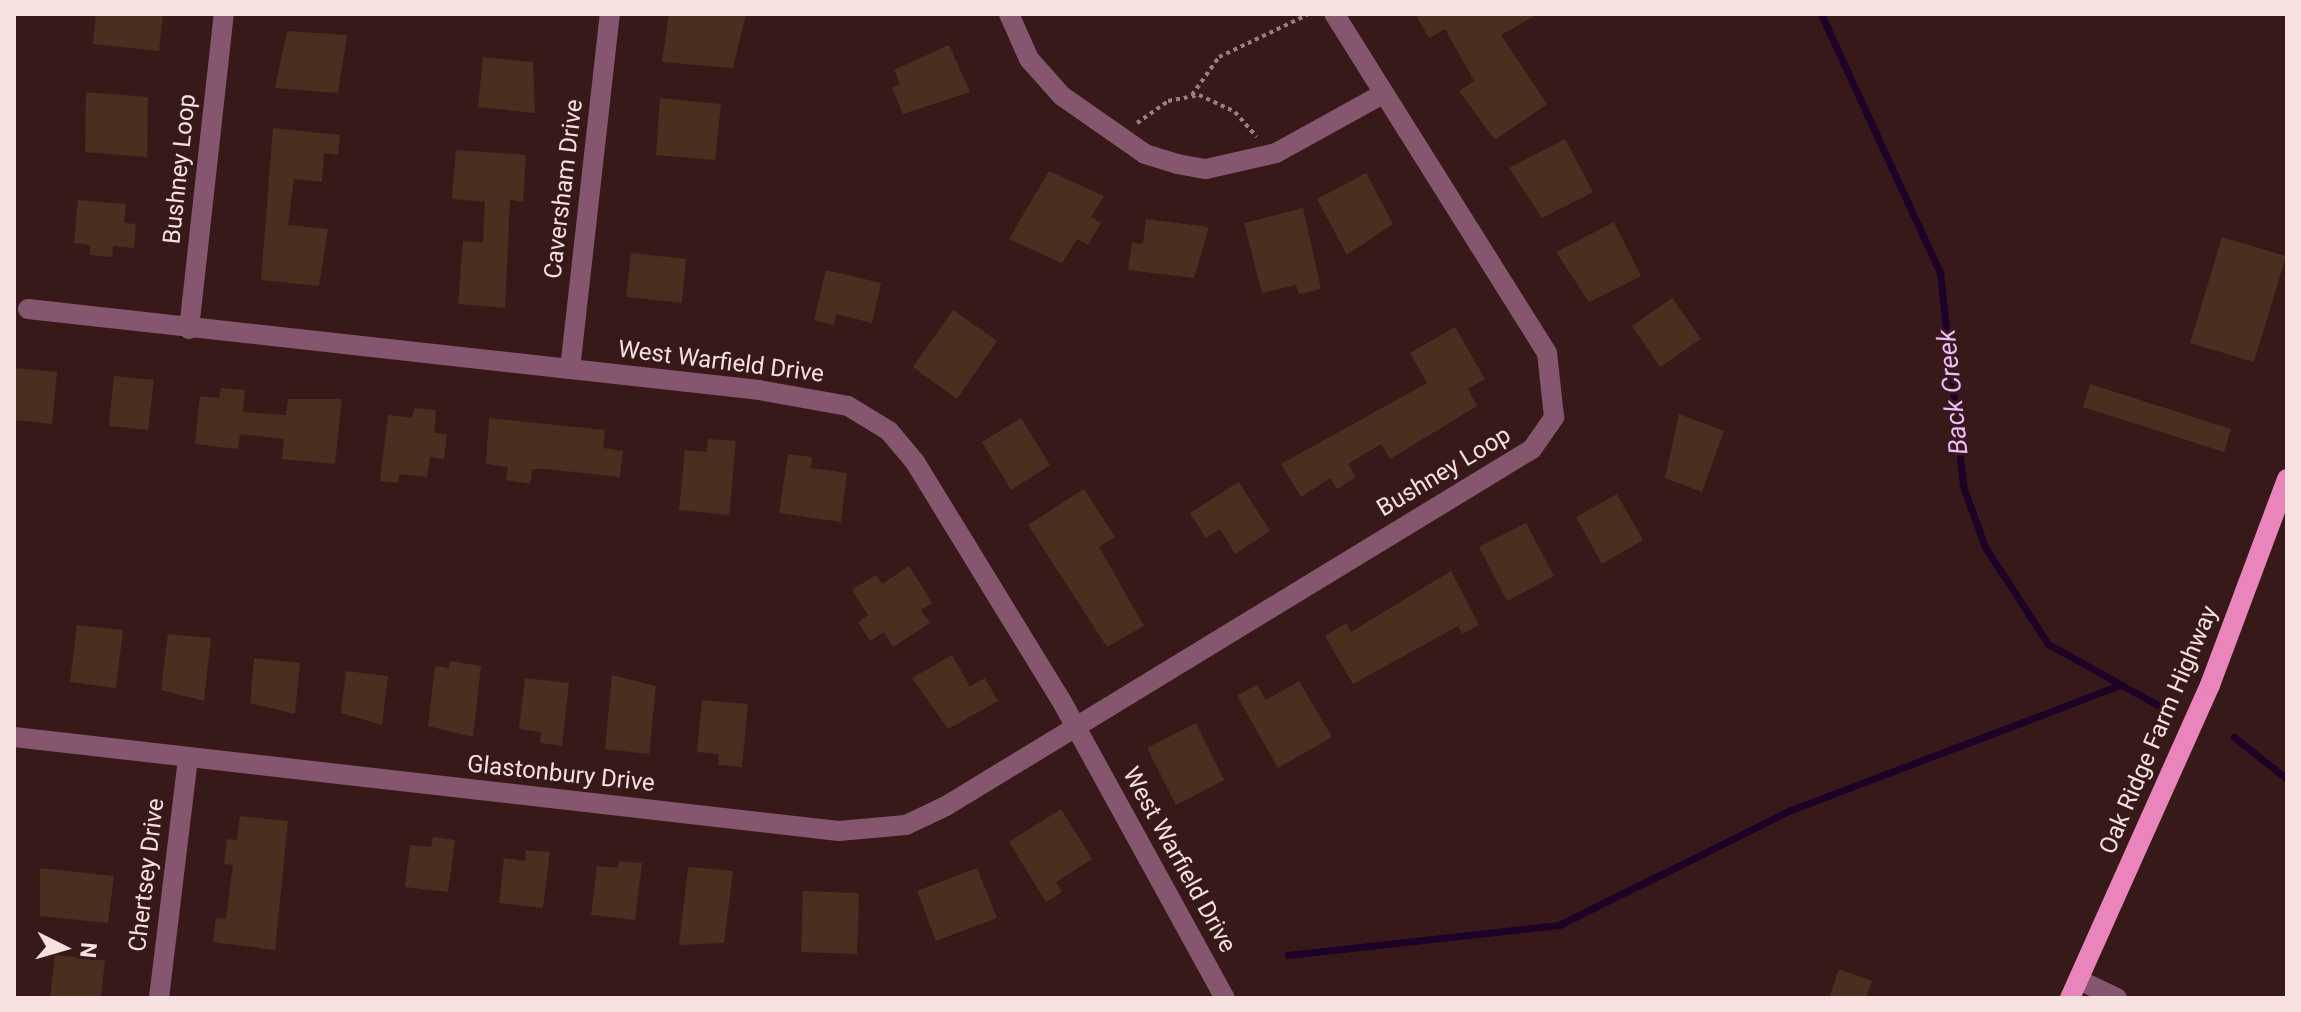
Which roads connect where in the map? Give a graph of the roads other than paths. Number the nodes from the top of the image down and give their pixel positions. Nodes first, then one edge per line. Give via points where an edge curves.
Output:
1 (224, 14) edge
2 (610, 14) edge
3 (1009, 14) edge
4 (1334, 14) edge
5 (1383, 94) junction
6 (28, 309) dead end
7 (189, 329) junction
8 (570, 369) junction
9 (2287, 479) edge
10 (1076, 726) junction
11 (14, 737) edge
12 (188, 759) junction
13 (2074, 989) edge
14 (159, 998) edge
15 (1225, 998) edge
16 (2117, 998) edge

1 - 7 street, Bushney Loop
2 - 8 street, Caversham Drive
3 - 5 street via 1029,59 1062,96 1145,154 1177,164 1206,169 1265,157
4 - 5 street, Bushney Loop
5 - 10 street, Bushney Loop via 1547,353 1554,417 1532,449
6 - 7 street, West Warfield Drive
7 - 8 street, West Warfield Drive
8 - 10 street, West Warfield Drive via 813,397 848,406 889,431
9 - 13 main road, Oak Ridge Farm Highway via 2210,685
10 - 12 street, Glastonbury Drive via 946,806 873,833
10 - 15 street, West Warfield Drive
11 - 12 street, Glastonbury Drive
12 - 14 street, Chertsey Drive
13 - 16 street

